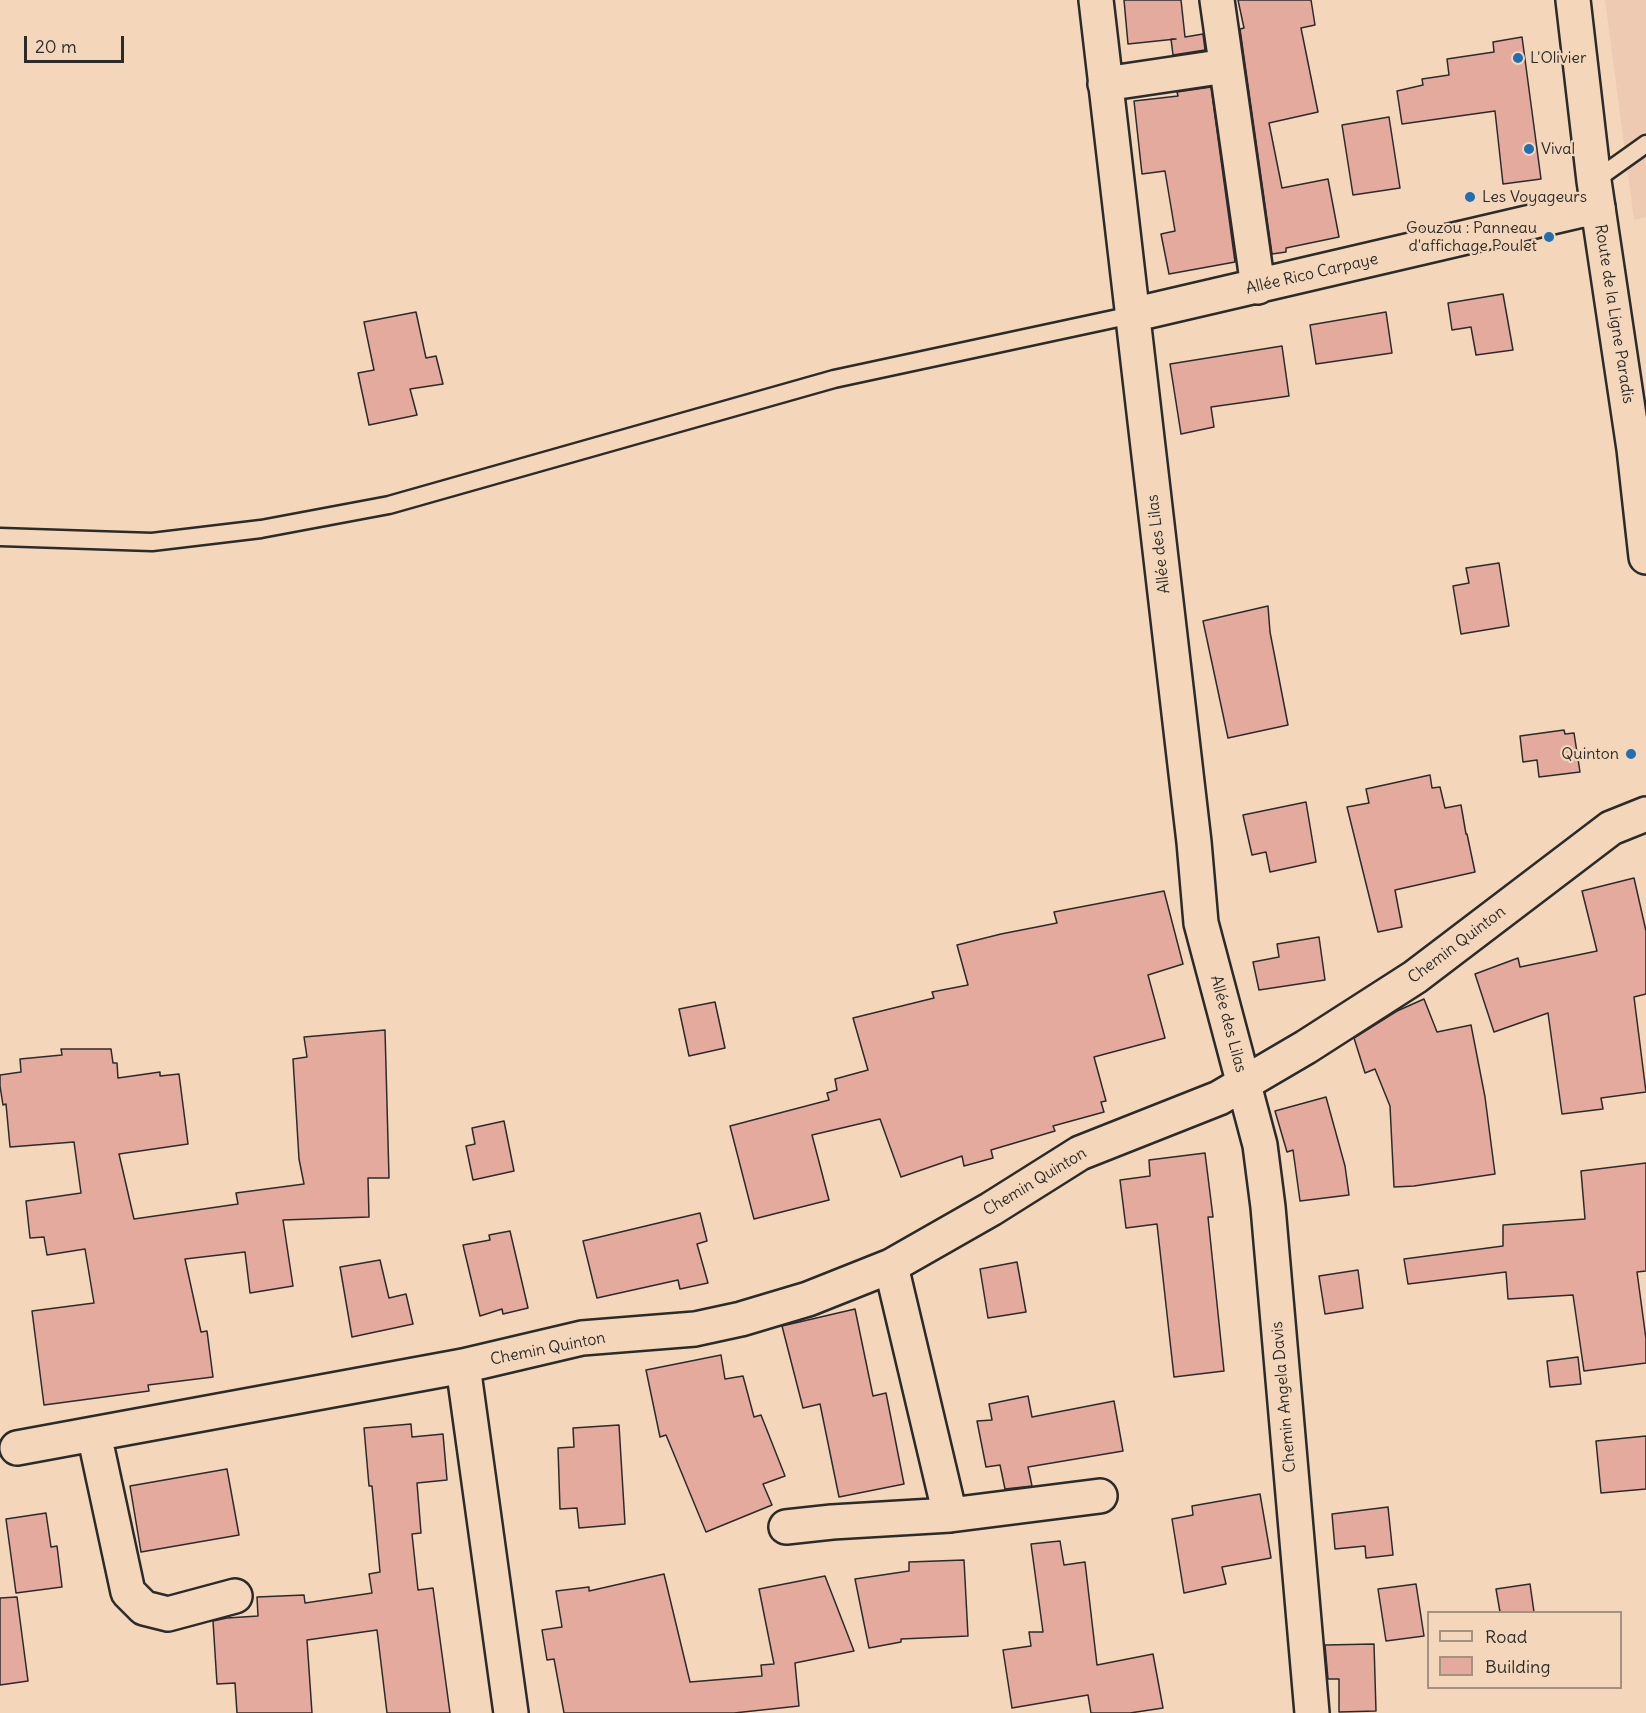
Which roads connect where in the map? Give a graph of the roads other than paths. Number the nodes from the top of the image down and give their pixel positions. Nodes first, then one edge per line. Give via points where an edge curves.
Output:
1 (1096, 0) edge
2 (1217, 0) edge
3 (1573, 0) edge
4 (1226, 66) junction
5 (1105, 84) junction
6 (1646, 144) edge
7 (1596, 195) junction
8 (1258, 287) junction
9 (1132, 315) junction
10 (0, 537) edge
11 (1646, 557) edge
12 (1646, 814) edge
13 (1244, 1083) junction
14 (891, 1266) junction
15 (463, 1366) junction
16 (94, 1434) junction
17 (17, 1448) dead end
18 (1100, 1496) dead end
19 (950, 1515) junction
20 (786, 1527) dead end
21 (235, 1596) dead end
22 (511, 1713) edge
23 (1312, 1713) edge

1 - 5 street, Allée des Lilas
2 - 4 street
3 - 7 street, Route de la Ligne Paradis
4 - 5 street
4 - 8 street
5 - 9 street, Allée des Lilas
6 - 7 lane
7 - 8 street, Allée Rico Carpaye via 1578,211
7 - 11 street, Route de la Ligne Paradis via 1634,448
8 - 9 street, Allée Rico Carpaye
9 - 10 lane via 834,379 389,505 261,529 152,542
9 - 13 street, Allée des Lilas via 1202,923
12 - 13 street, Chemin Quinton via 1611,828 1415,977
13 - 14 street, Chemin Quinton via 1220,1098 1080,1153
13 - 23 street, Chemin Angela Davis via 1260,1145 1268,1207
14 - 15 street, Chemin Quinton via 808,1299 741,1319 695,1329 582,1338
14 - 19 street
15 - 16 street, Chemin Quinton
15 - 22 street
16 - 17 street, Chemin Quinton
16 - 21 street via 128,1592 144,1608 168,1614
18 - 19 street
19 - 20 street

